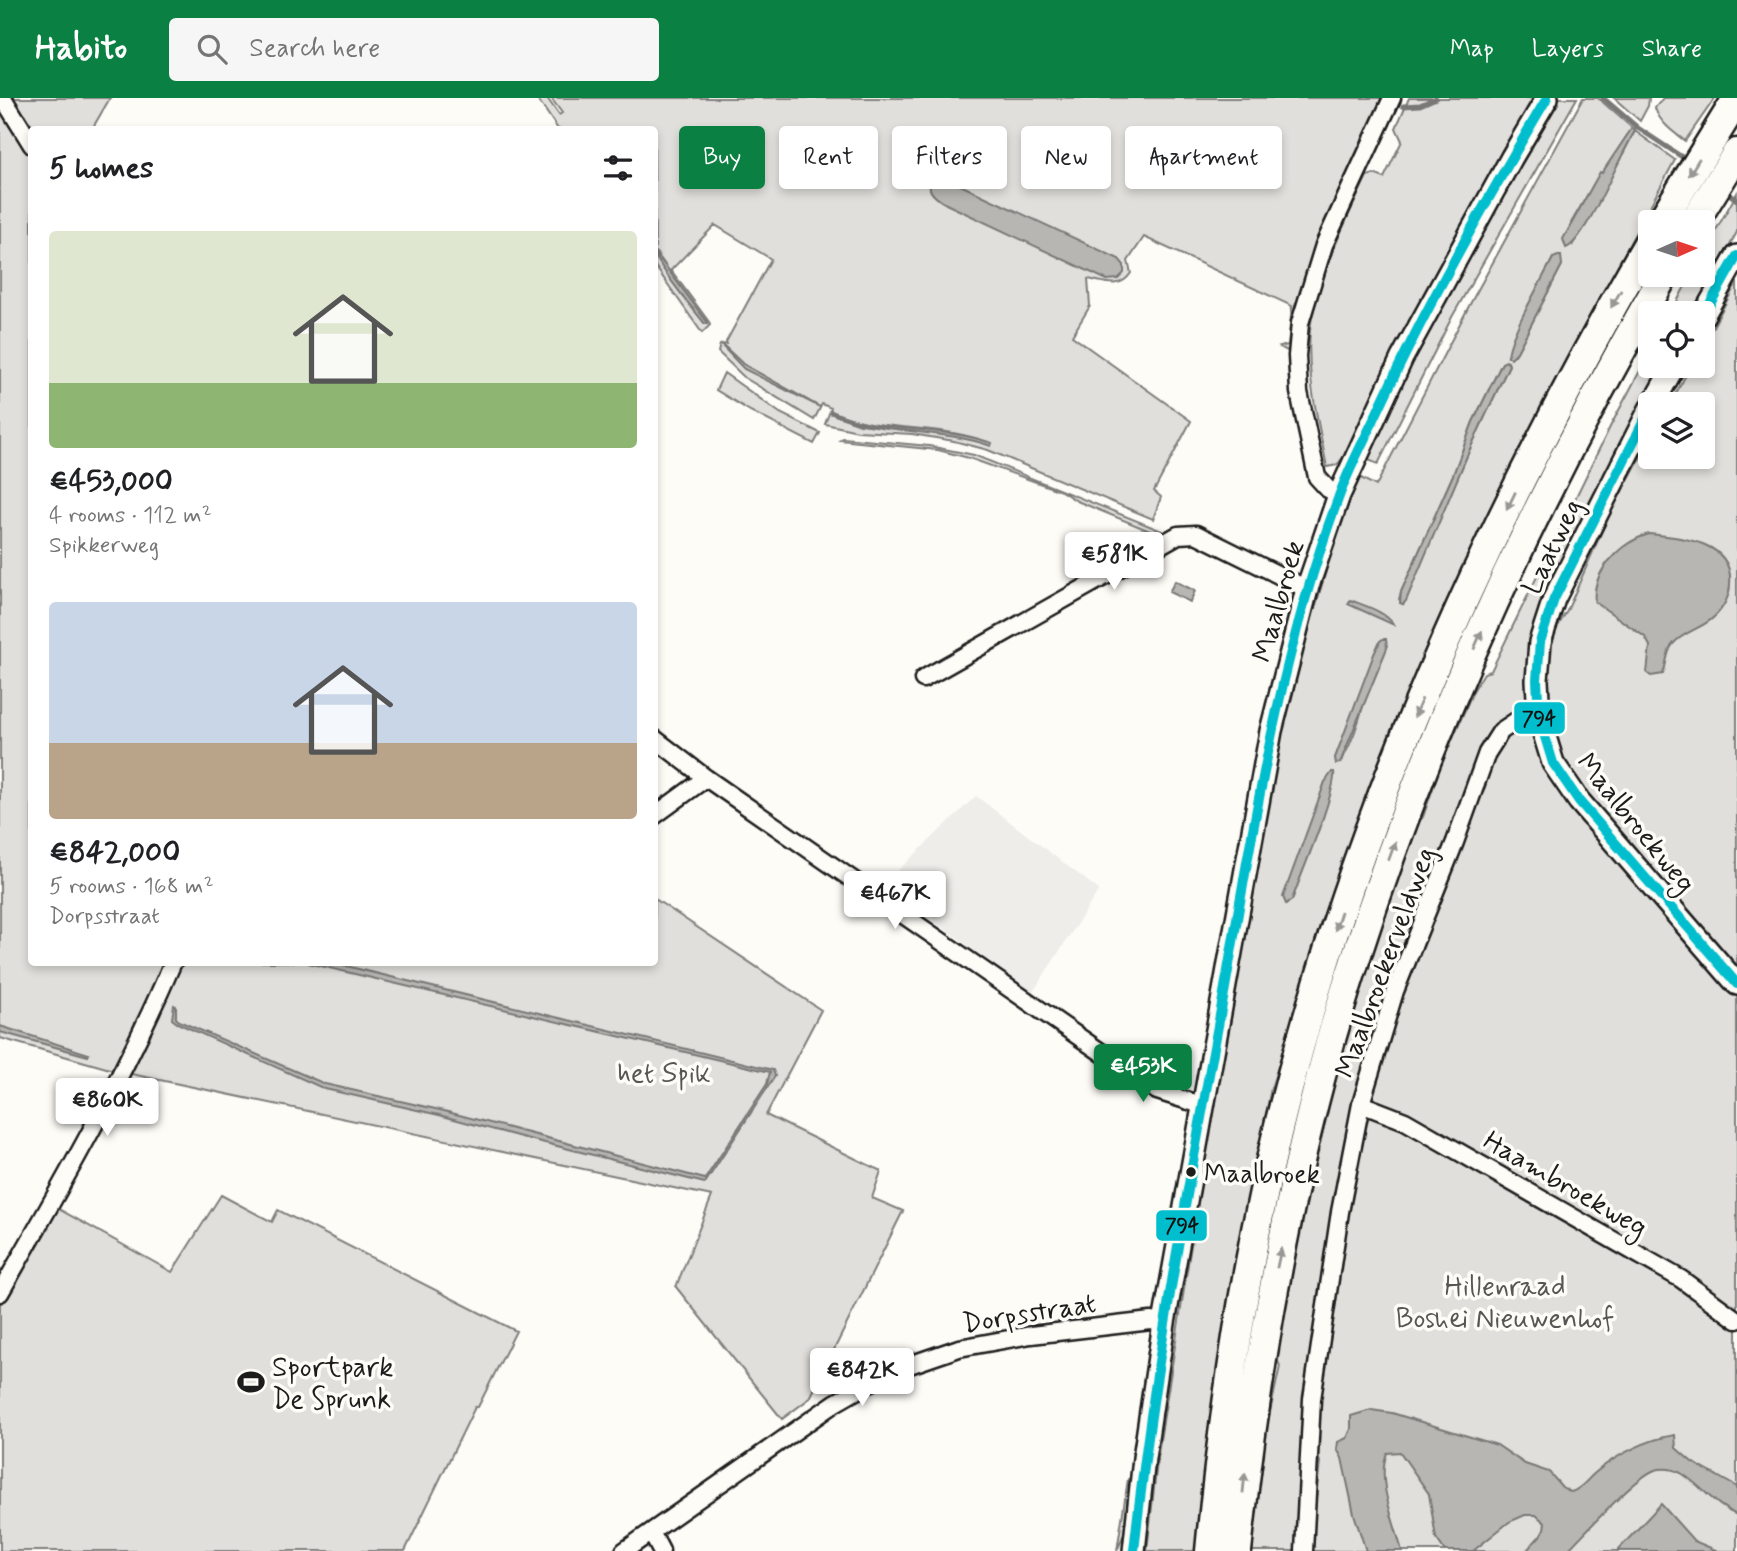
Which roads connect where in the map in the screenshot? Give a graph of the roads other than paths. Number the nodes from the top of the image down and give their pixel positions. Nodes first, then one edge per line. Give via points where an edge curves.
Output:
1 (3, 98) edge
2 (1392, 98) edge
3 (1547, 98) edge
4 (1737, 99) edge
5 (28, 139) edge
6 (1736, 154) edge
7 (1668, 210) edge
8 (1702, 210) edge
9 (1737, 256) edge
10 (1638, 262) edge
11 (1657, 287) edge
12 (1712, 301) edge
13 (1638, 434) edge
14 (1339, 495) junction
15 (1307, 589) junction
16 (923, 679) dead end
17 (1539, 717) junction
18 (658, 741) edge
19 (706, 778) junction
20 (658, 813) edge
21 (171, 966) edge
22 (1737, 984) edge
23 (1361, 1104) junction
24 (1204, 1106) junction
25 (0, 1293) edge
26 (1737, 1320) edge
27 (1164, 1323) junction
28 (651, 1532) junction
29 (624, 1551) edge
30 (661, 1551) edge
31 (1134, 1551) edge
32 (1209, 1551) edge
33 (1237, 1551) edge
34 (1304, 1551) edge

1 - 5 street
2 - 14 street via 1324,245 1300,323 1299,392 1314,466 1317,477
3 - 14 street, Maalbroek via 1402,358
4 -> 7 highway
6 - 8 highway
9 - 12 street
10 -> 32 highway via 1561,400 1481,563 1361,853 1311,1010 1268,1175 1234,1350
33 -> 11 highway via 1274,1282 1294,1185 1355,958 1417,783 1506,577 1575,436
13 - 17 street, Laatweg via 1554,599 1540,642
14 - 15 street, Maalbroek
15 - 16 street via 1196,534 1178,535
15 - 24 street, Maalbroek via 1271,731
17 - 22 street, Maalbroekweg via 1553,763 1579,801
17 - 23 street, Maalbroekerveldweg via 1516,721 1501,731 1487,753 1395,991
18 - 19 street
19 - 20 street
19 - 24 street via 1157,1091
21 - 25 street via 146,1027
23 - 26 street, Haambroekweg via 1405,1121 1681,1279
23 - 34 street, Maalbroekerveldweg via 1312,1399
24 - 27 street, Maalbroek
27 - 28 street, Dorpsstraat via 1031,1335 959,1348 889,1372 835,1403
27 - 31 street, Maalbroek
28 - 29 street, Dorpsstraat
28 - 30 street

